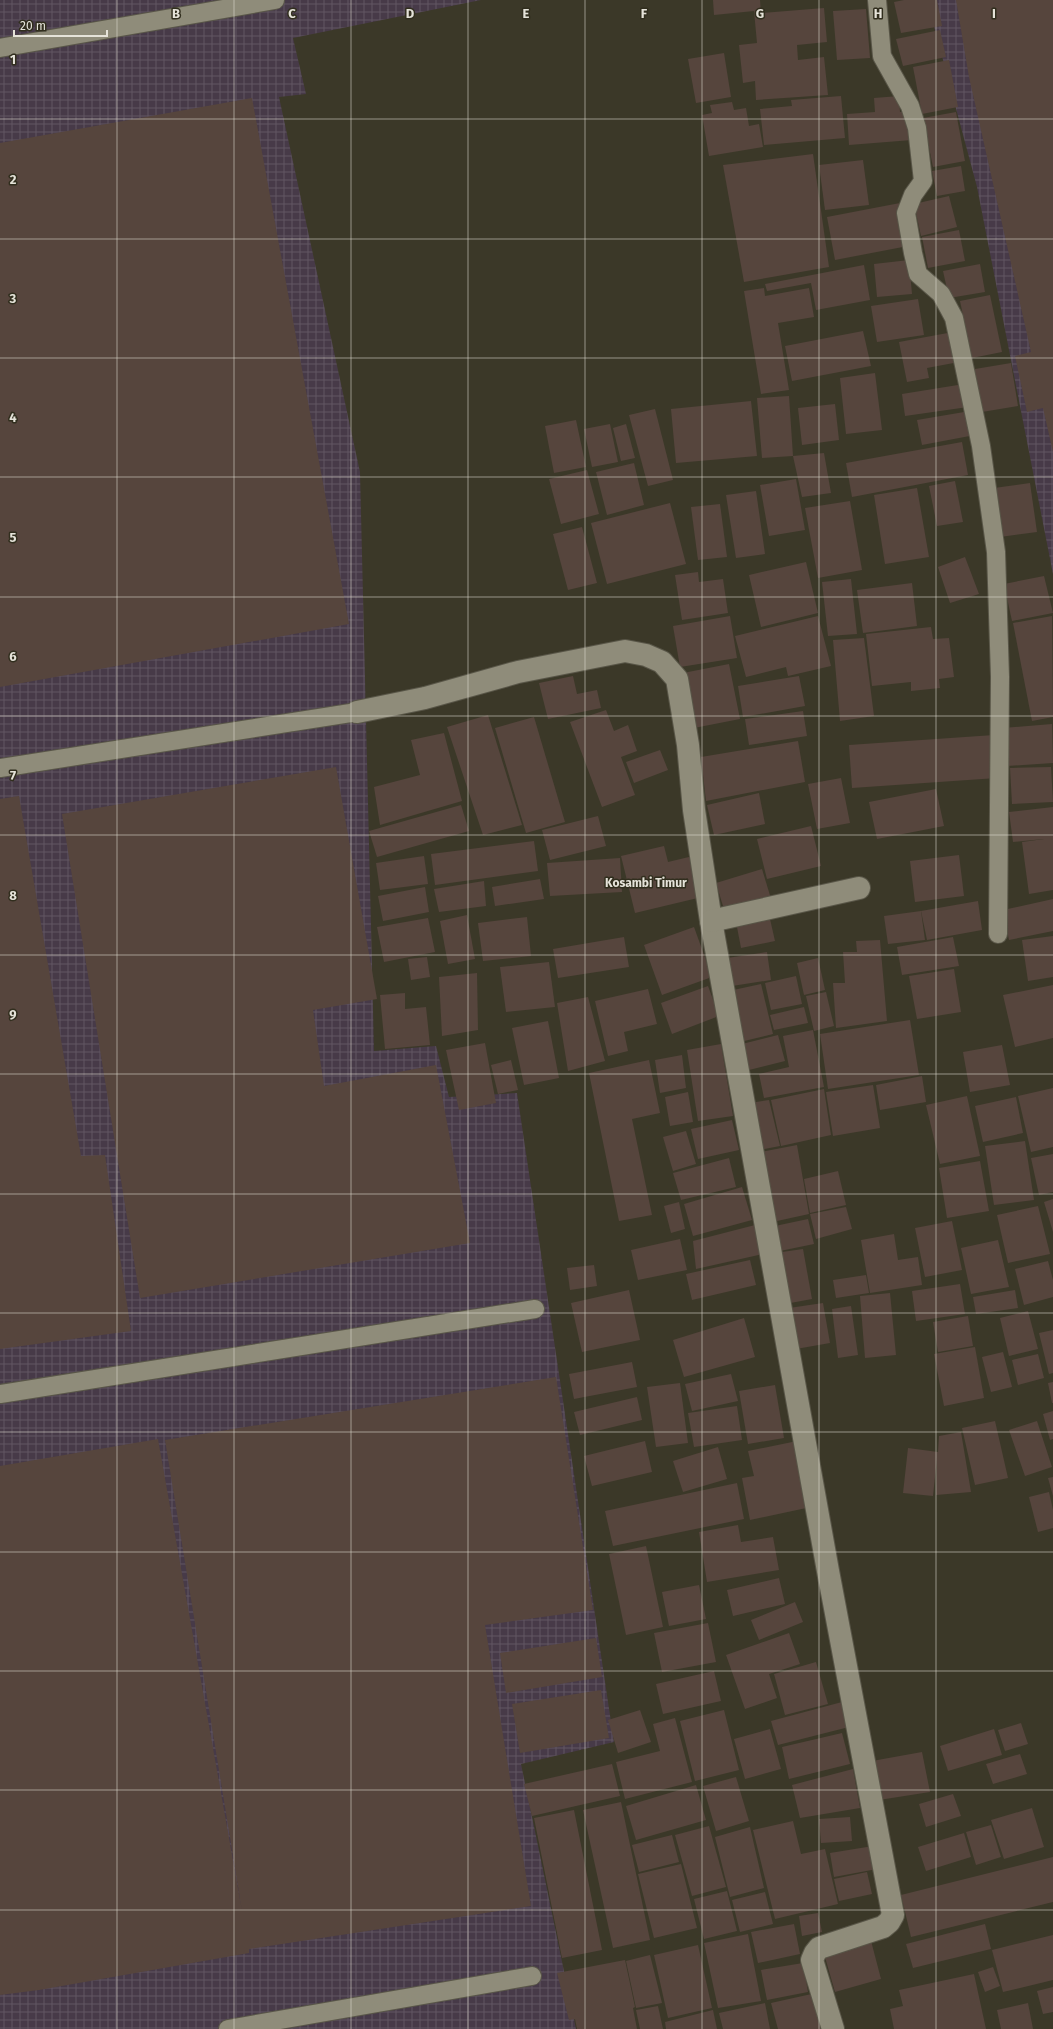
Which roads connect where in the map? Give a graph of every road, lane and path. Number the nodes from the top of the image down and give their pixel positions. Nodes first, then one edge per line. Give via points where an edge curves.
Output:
1 (274, 0) edge
2 (876, 0) edge
3 (0, 48) edge
4 (357, 712) joint
5 (0, 768) edge
6 (860, 888) dead end
7 (711, 922) junction
8 (998, 934) dead end
9 (534, 1308) dead end
10 (0, 1394) edge
11 (532, 1976) dead end
12 (228, 2029) edge
13 (833, 2029) edge

1 - 3 lane
2 - 8 lane via 882,56 910,106 917,128 923,181 913,195 906,213 913,253 918,274 941,294 954,318 981,446 996,552 1000,677
4 - 5 lane
4 - 7 street via 425,698 518,672 625,651 646,655 662,662 677,679
6 - 7 street
7 - 13 street via 893,1915 883,1928 820,1948 815,1953 812,1960
9 - 10 lane
11 - 12 lane

